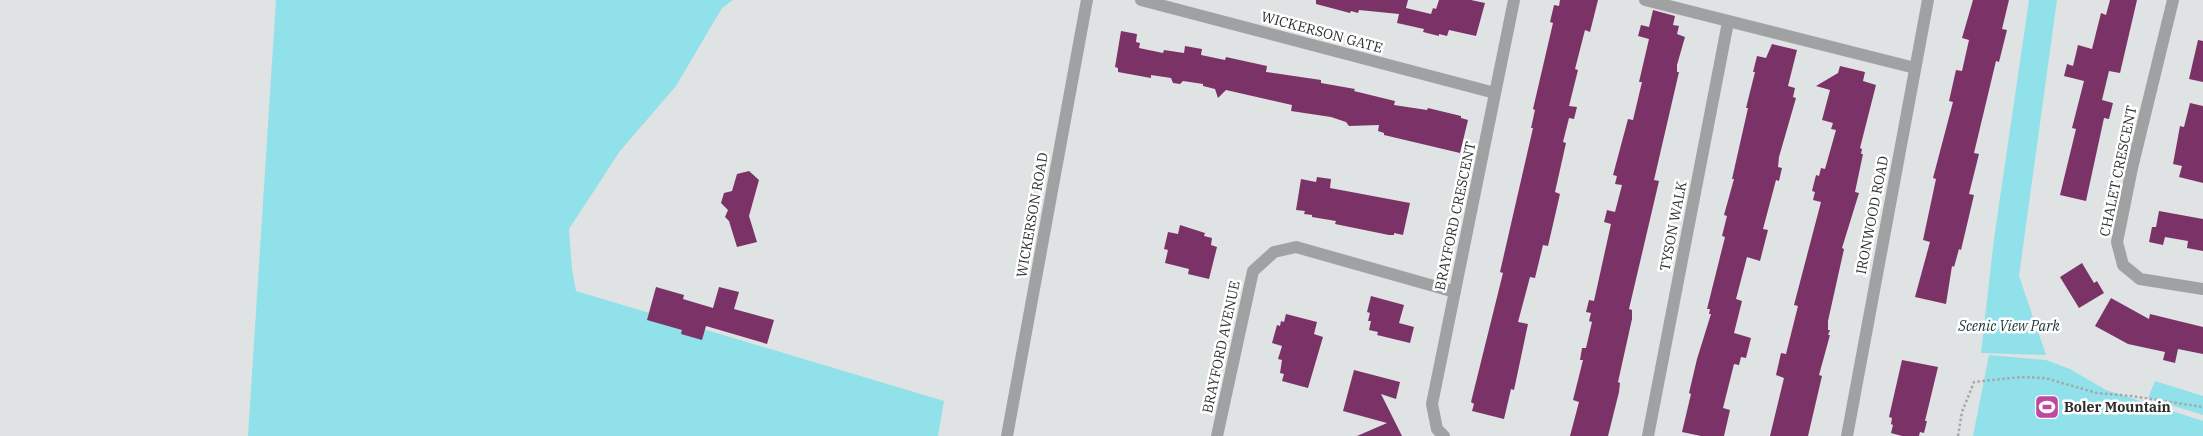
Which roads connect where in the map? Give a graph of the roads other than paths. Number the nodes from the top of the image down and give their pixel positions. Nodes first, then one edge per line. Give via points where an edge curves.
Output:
1 (1087, 0) edge
2 (1140, 0) edge
3 (1514, 0) edge
4 (1645, 0) edge
5 (1928, 0) edge
6 (2173, 0) edge
7 (1728, 22) junction
8 (1915, 68) junction
9 (1496, 93) junction
10 (2203, 289) edge
11 (1455, 292) junction
12 (1007, 436) edge
13 (1217, 436) edge
14 (1444, 436) edge
15 (1648, 436) edge
16 (1847, 436) edge

1 - 12 street, WICKERSON ROAD
2 - 9 street, WICKERSON GATE
3 - 9 street, BRAYFORD CRESCENT
4 - 7 street
5 - 8 street, IRONWOOD ROAD
6 - 10 street, CHALET CRESCENT via 2116,242 2123,265 2140,279
7 - 8 street
7 - 15 street, TYSON WALK
8 - 16 street, IRONWOOD ROAD
9 - 11 street, BRAYFORD CRESCENT
11 - 13 street, BRAYFORD AVENUE via 1296,247 1274,252 1253,271
11 - 14 street, BRAYFORD CRESCENT via 1432,404 1437,429

